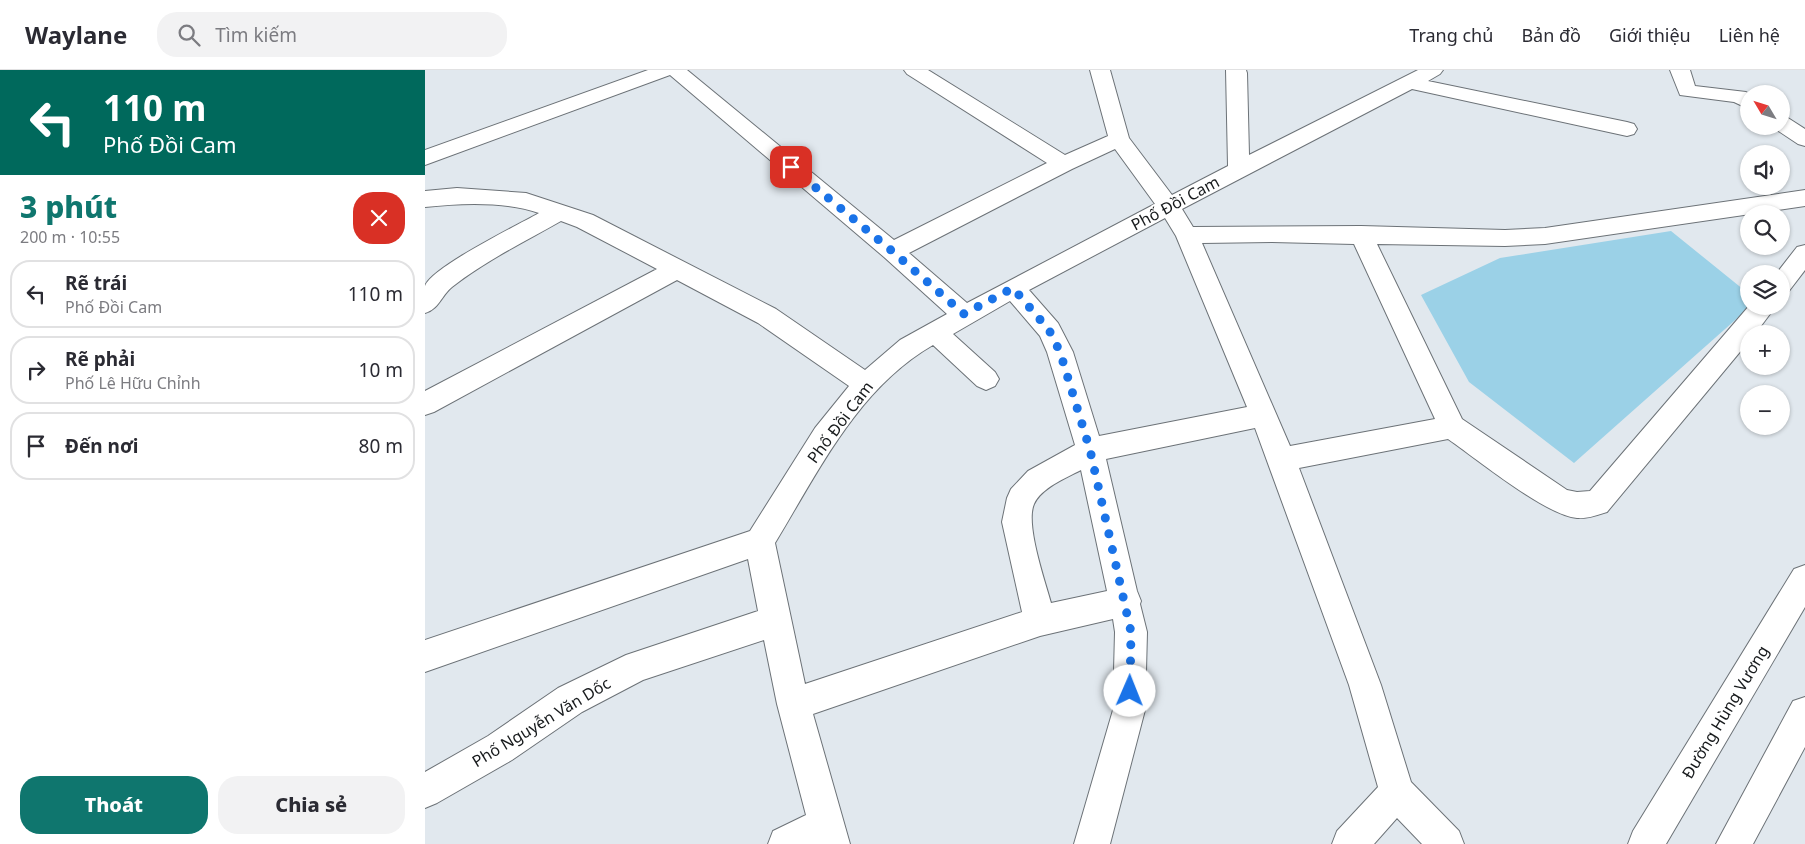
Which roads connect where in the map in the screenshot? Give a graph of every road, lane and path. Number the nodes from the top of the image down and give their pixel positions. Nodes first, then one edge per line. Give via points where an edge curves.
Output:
1 (666, 70) edge
2 (675, 70) edge
3 (915, 70) edge
4 (1100, 70) edge
5 (1433, 70) edge
6 (1680, 70) edge
7 (1238, 71) edge
8 (1410, 83) junction
9 (1740, 97) edge
10 (1627, 129) dead end
11 (1790, 129) edge
12 (1119, 139) junction
13 (1805, 139) edge
14 (425, 158) edge
15 (1064, 164) junction
16 (1239, 168) junction
17 (1805, 198) edge
18 (425, 199) edge
19 (1169, 207) junction
20 (559, 212) junction
21 (1361, 234) junction
22 (1187, 235) junction
23 (892, 251) junction
24 (1805, 253) edge
25 (677, 269) junction
26 (1790, 273) edge
27 (1013, 288) junction
28 (425, 304) edge
29 (964, 314) junction
30 (1756, 315) edge
31 (935, 332) junction
32 (986, 379) dead end
33 (866, 384) junction
34 (425, 404) edge
35 (1263, 416) junction
36 (1452, 427) junction
37 (1090, 450) junction
38 (1282, 459) junction
39 (760, 542) junction
40 (1805, 579) edge
41 (1126, 601) junction
42 (1040, 621) junction
43 (774, 622) junction
44 (425, 656) edge
45 (793, 704) junction
46 (1805, 713) edge
47 (425, 791) edge
48 (1397, 792) junction
49 (829, 834) edge
50 (786, 844) edge
51 (1092, 844) edge
52 (1350, 844) edge
53 (1446, 844) edge
54 (1646, 844) edge
55 (1734, 844) edge

1 - 14 street
2 - 23 street
3 - 15 street
4 - 12 street
5 - 8 street, Phố Đồi Cam
6 - 9 street via 1687,91
7 - 16 street
8 - 10 street
8 - 16 street, Phố Đồi Cam
11 - 13 street
12 - 15 street
12 - 19 street
15 - 23 street
16 - 19 street, Phố Đồi Cam
17 - 21 street via 1545,236
18 - 20 street via 457,196 526,201
19 - 22 street
19 - 27 street, Phố Đồi Cam
20 - 25 street via 585,221
20 - 28 street via 460,268 440,284
21 - 22 street
21 - 36 street
22 - 35 street
23 - 29 street
24 - 26 street
25 - 33 street via 767,316
25 - 34 street
27 - 29 street, Phố Đồi Cam
27 - 37 street via 1049,330 1060,352
29 - 31 street, Phố Đồi Cam
30 - 36 street via 1597,503 1577,506 1560,501
31 - 32 street
31 - 33 street, Phố Đồi Cam via 909,347
33 - 39 street, Phố Đồi Cam via 825,436
35 - 37 street
35 - 38 street
36 - 38 street
37 - 41 street
37 - 42 street via 1038,480 1021,498 1016,522
38 - 48 street via 1365,685
39 - 43 street
39 - 44 street
40 - 54 street, Đường Hùng Vương
41 - 42 street
41 - 51 street via 1131,632 1129,710
42 - 45 street
43 - 45 street
43 - 47 street, Phố Nguyễn Văn Dốc via 637,666 570,700 500,748
45 - 49 street
46 - 55 street
48 - 52 street
48 - 53 street
49 - 50 street

